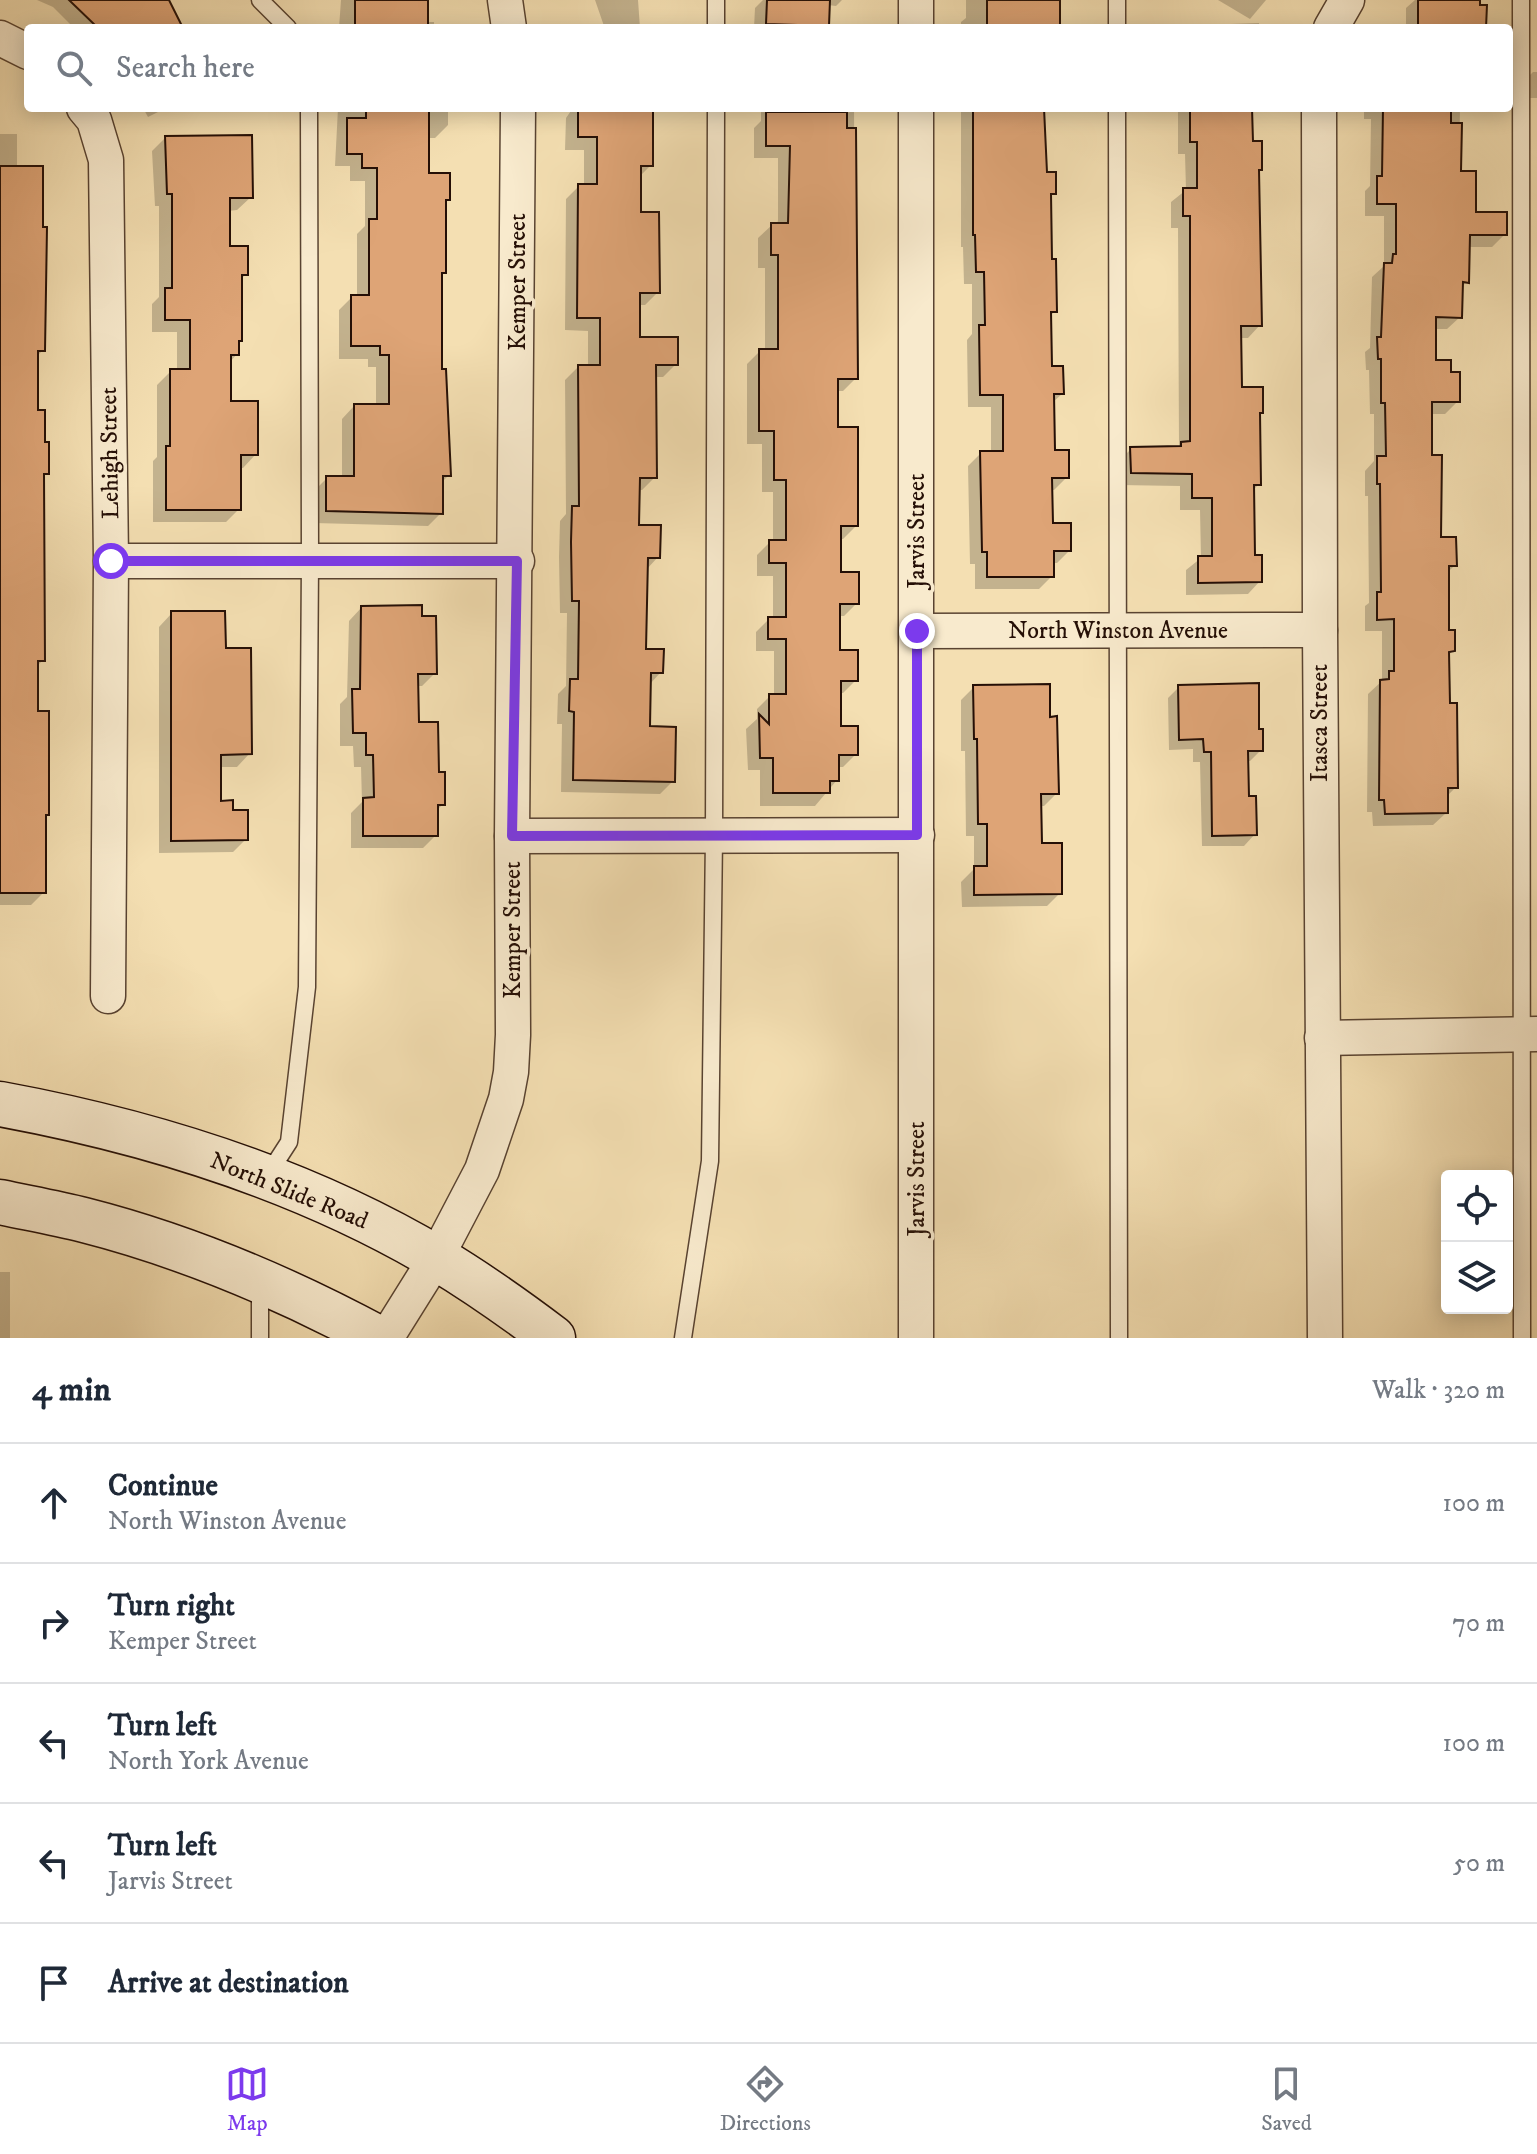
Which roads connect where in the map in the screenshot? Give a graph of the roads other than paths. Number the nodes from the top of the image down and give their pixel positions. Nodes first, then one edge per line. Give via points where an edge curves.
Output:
1 (260, 0) edge
2 (505, 0) edge
3 (716, 0) edge
4 (916, 0) edge
5 (1117, 0) edge
6 (1347, 0) edge
7 (1521, 0) edge
8 (284, 24) edge
9 (508, 24) edge
10 (716, 24) edge
11 (916, 24) edge
12 (1117, 24) edge
13 (1333, 24) edge
14 (0, 38) edge
15 (24, 50) edge
16 (87, 112) edge
17 (309, 112) edge
18 (518, 112) edge
19 (716, 112) edge
20 (916, 112) edge
21 (1117, 112) edge
22 (1319, 112) edge
23 (111, 561) junction
24 (310, 561) junction
25 (517, 561) junction
26 (1320, 630) junction
27 (917, 631) junction
28 (1118, 631) junction
29 (917, 835) junction
30 (512, 836) junction
31 (714, 836) junction
32 (108, 996) dead end
33 (1529, 1035) edge
34 (1322, 1038) junction
35 (0, 1104) edge
36 (266, 1178) junction
37 (0, 1202) edge
38 (436, 1258) junction
39 (260, 1281) junction
40 (260, 1338) edge
41 (378, 1338) edge
42 (386, 1338) edge
43 (553, 1338) edge
44 (683, 1338) edge
45 (916, 1338) edge
46 (1119, 1338) edge
47 (1325, 1338) edge
48 (1522, 1338) edge

1 - 8 lane
2 - 9 street
3 - 10 lane
4 - 11 street
5 - 12 lane
6 - 13 street
7 - 33 lane
14 - 15 street
16 - 23 street, Lehigh Street via 106,160
17 - 24 lane
18 - 25 street, Kemper Street
19 - 31 lane
20 - 27 street, Jarvis Street
21 - 28 lane
22 - 26 street, Itasca Street
23 - 24 street
23 - 32 street, Lehigh Street
24 - 25 street
24 - 36 lane via 307,987 289,1142
25 - 30 street, Kemper Street
26 - 28 street, North Winston Avenue
26 - 34 street, Itasca Street
27 - 28 street, North Winston Avenue
27 - 29 street, Jarvis Street
28 - 46 lane
29 - 31 street
29 - 45 street, Jarvis Street
30 - 31 street
30 - 38 street, Kemper Street via 513,1035 506,1099 482,1170
31 - 44 lane via 710,1161
33 - 34 street
33 - 48 lane
34 - 47 street, Itasca Street
35 - 36 main road, North Slide Road via 166,1142
36 - 38 main road, North Slide Road
37 - 39 main road via 161,1243
38 - 42 street, Kemper Street
38 - 43 main road, North Slide Road
39 - 40 lane
39 - 41 main road

